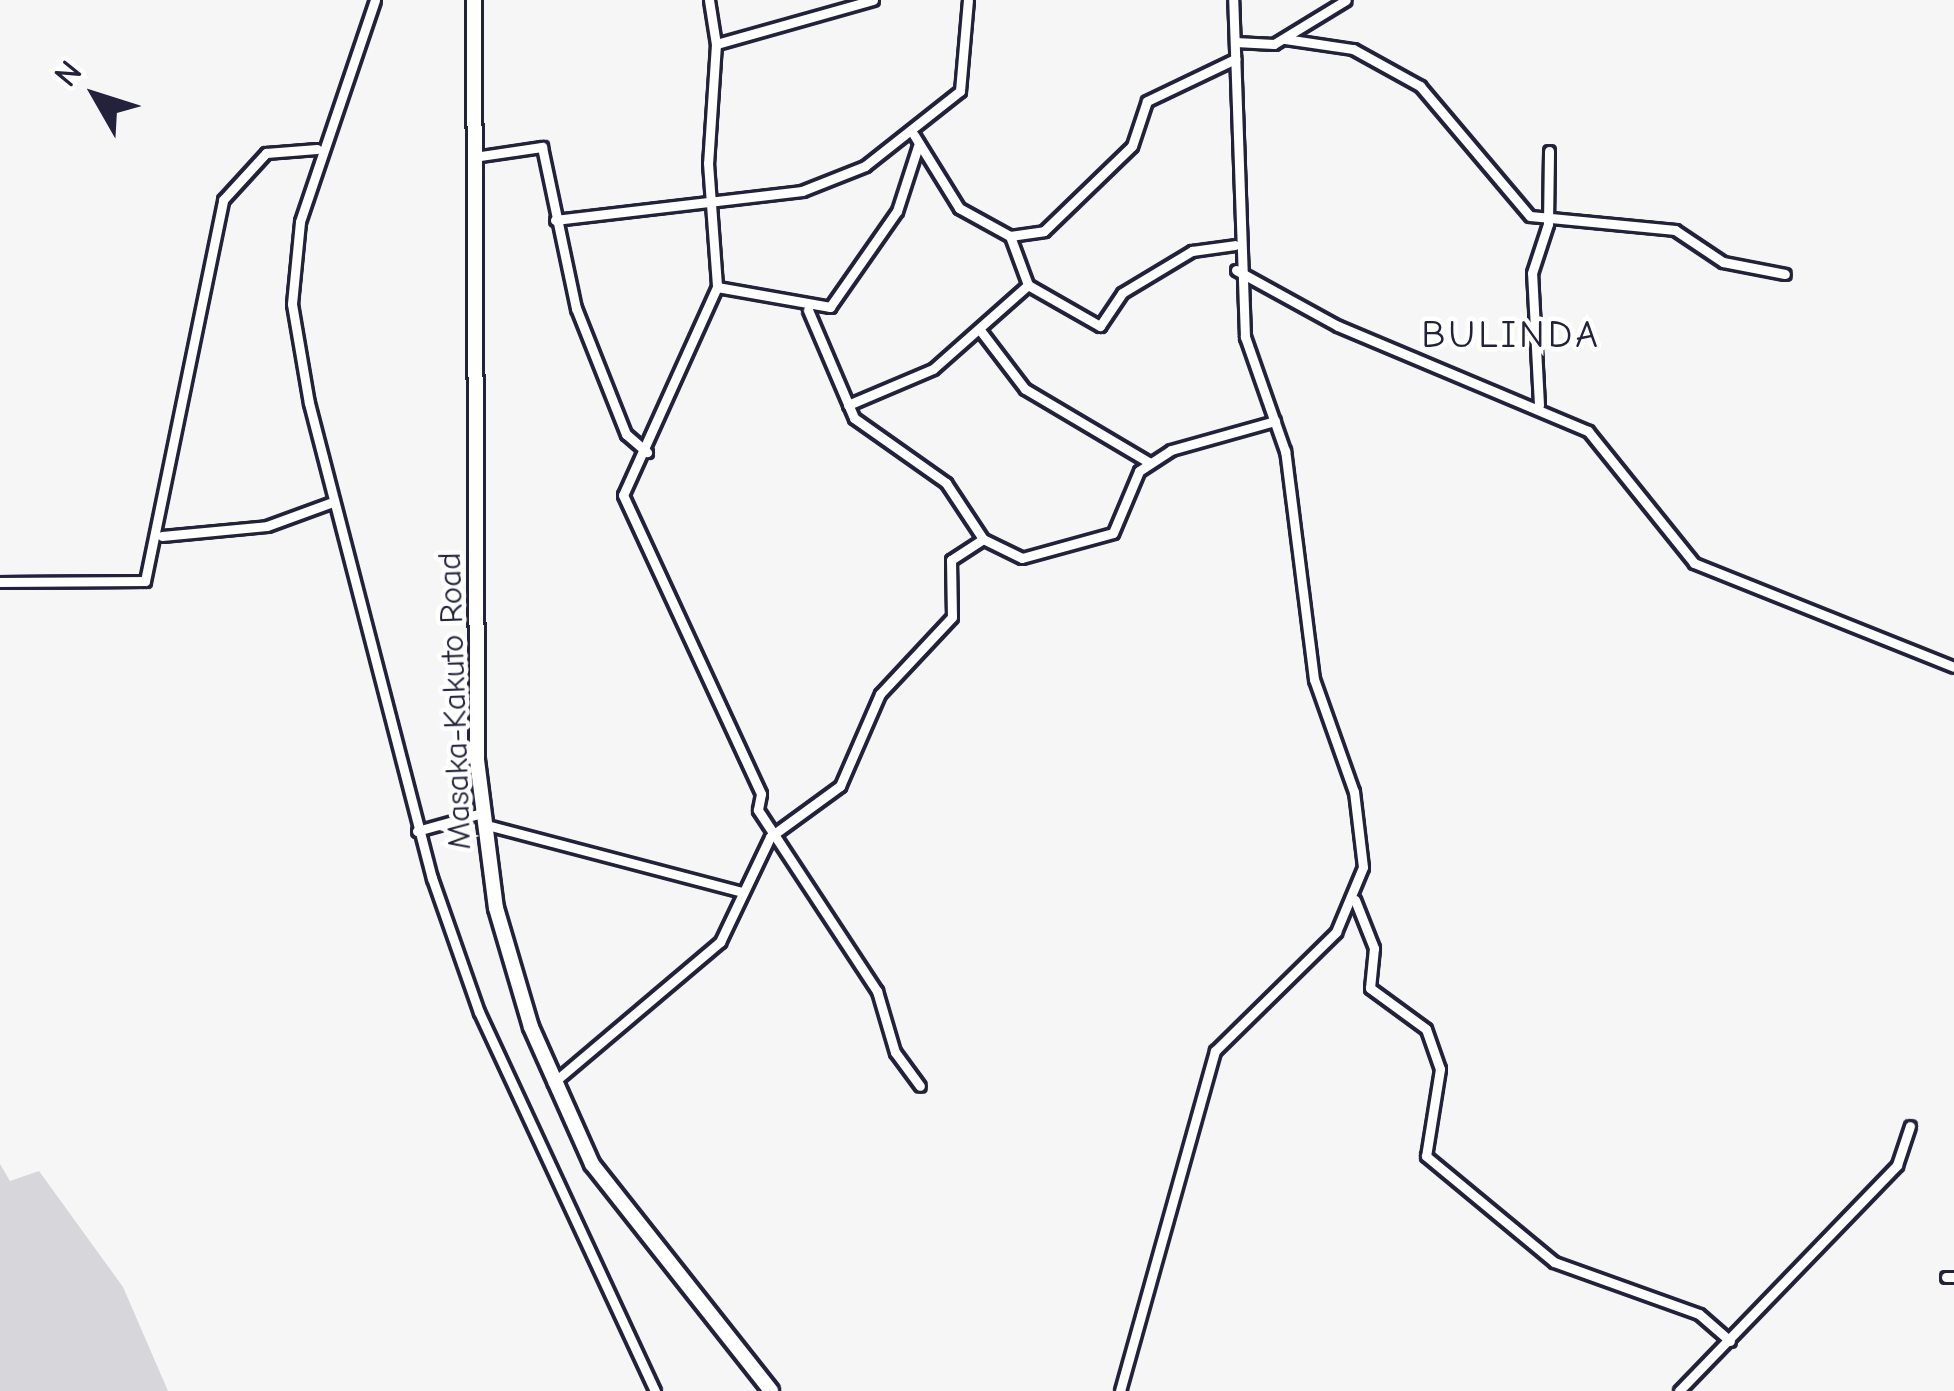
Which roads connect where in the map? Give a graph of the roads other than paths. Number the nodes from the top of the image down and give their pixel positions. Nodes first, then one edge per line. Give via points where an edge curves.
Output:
1 (375, 0) edge
2 (474, 0) edge
3 (709, 0) edge
4 (872, 0) edge
5 (968, 0) edge
6 (1233, 0) edge
7 (1346, 0) edge
8 (1285, 39) junction
9 (1235, 43) junction
10 (716, 44) junction
11 (1234, 59) junction
12 (916, 141) junction
13 (316, 149) junction
14 (1549, 151) dead end
15 (474, 157) junction
16 (711, 199) junction
17 (555, 220) junction
18 (1548, 224) junction
19 (1010, 236) junction
20 (1235, 245) junction
21 (1236, 270) junction
22 (1785, 274) dead end
23 (1028, 285) junction
24 (717, 287) junction
25 (808, 310) junction
26 (980, 330) junction
27 (848, 405) junction
28 (1540, 405) junction
29 (1275, 422) junction
30 (647, 452) junction
31 (1150, 463) junction
32 (330, 502) junction
33 (162, 536) junction
34 (983, 539) junction
35 (0, 582) edge
36 (1954, 668) edge
37 (482, 819) junction
38 (417, 831) junction
39 (775, 831) junction
40 (743, 892) junction
41 (1355, 900) junction
42 (553, 1083) junction
43 (920, 1086) dead end
44 (1910, 1126) dead end
45 (1730, 1341) junction
46 (655, 1391) edge
47 (771, 1391) edge
48 (1120, 1391) edge
49 (1678, 1391) edge

1 - 13 street
2 - 15 highway, Masaka-Kakuto Road
3 - 10 street
4 - 10 street
5 - 12 street via 960,91
6 - 9 street
7 - 8 street
8 - 9 street
8 - 18 street via 1353,49 1420,86 1521,211
9 - 11 street
10 - 16 street
11 - 19 street via 1158,92 1123,157 1051,226
11 - 20 street
12 - 16 street via 813,189
12 - 19 street via 955,204
12 - 25 street via 897,211 830,307
13 - 32 street via 292,304
13 - 33 street via 266,153 223,200 194,303
14 - 18 street
15 - 17 street via 539,144
15 - 37 highway, Masaka-Kakuto Road
16 - 17 street
16 - 24 street
17 - 30 street via 624,430
18 - 22 street via 1675,230 1723,262
18 - 28 street via 1532,284
19 - 23 street
20 - 21 street
20 - 23 street via 1192,251 1122,293 1103,326
21 - 28 street via 1338,326
21 - 29 street via 1250,357
23 - 26 street
24 - 25 street
24 - 30 street
25 - 27 street
26 - 27 street via 889,394
26 - 31 street via 1025,389
27 - 34 street via 904,462 946,483
28 - 36 street via 1607,450 1694,563
29 - 31 street
29 - 41 street via 1314,679 1360,819
30 - 39 street via 622,495
31 - 34 street via 1104,537 1063,539 1031,558
32 - 33 street via 275,524
32 - 38 street
33 - 35 street via 152,572 132,587
34 - 39 street via 951,560 952,617 880,694 840,786
37 - 38 street
37 - 40 street
37 - 42 highway, Masaka-Kakuto Road via 514,974
38 - 46 street via 479,1012
39 - 40 street
39 - 43 street via 877,991 895,1052
40 - 42 street via 743,910 708,956
41 - 45 street via 1374,948 1370,988 1426,1029 1440,1069 1426,1156 1555,1262 1699,1314
41 - 48 street via 1215,1051
42 - 47 highway, Masaka-Kakuto Road via 622,1210
44 - 45 street via 1897,1165
45 - 49 street

